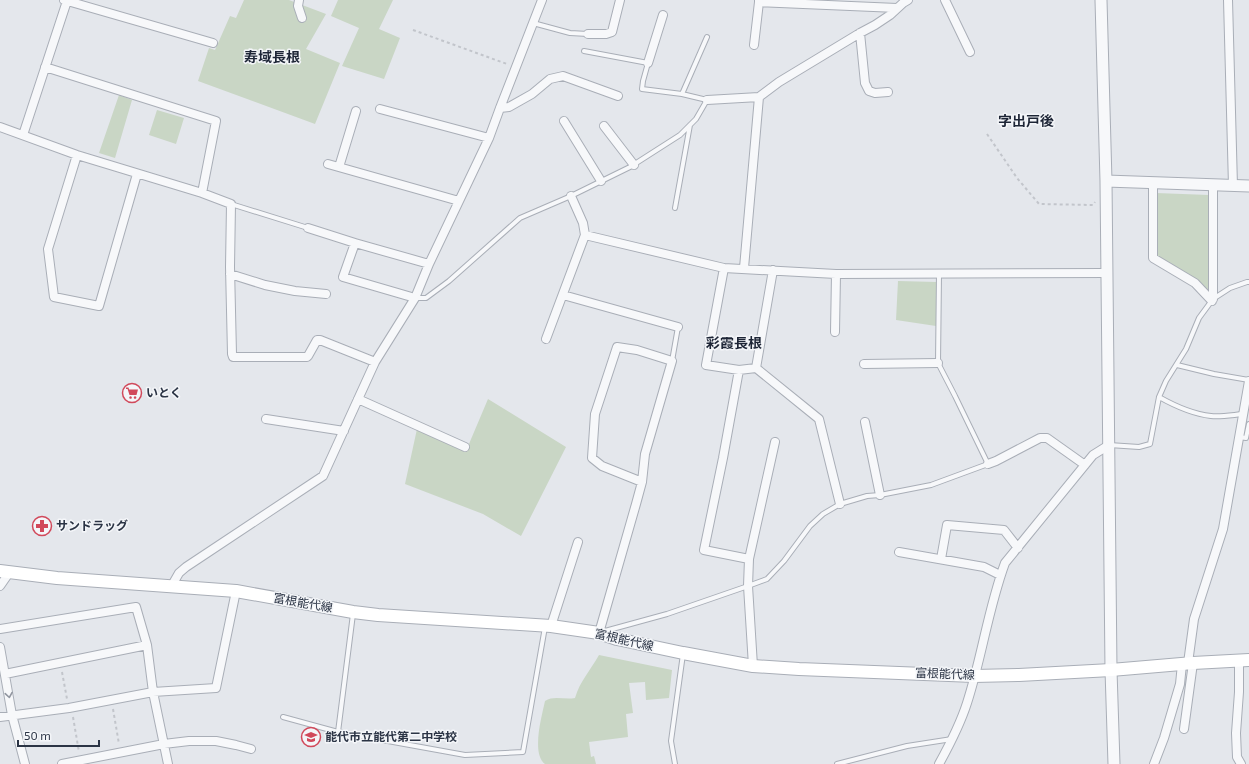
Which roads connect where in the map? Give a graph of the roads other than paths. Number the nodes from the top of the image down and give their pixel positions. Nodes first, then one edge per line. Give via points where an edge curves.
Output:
1 (65, 0) edge
2 (299, 0) edge
3 (542, 0) edge
4 (620, 0) edge
5 (945, 0) edge
6 (1101, 0) edge
7 (1228, 0) edge
8 (759, 1) edge
9 (903, 3) edge
10 (663, 15) dead end
11 (302, 18) dead end
12 (533, 23) junction
13 (860, 33) junction
14 (588, 34) joint
15 (707, 37) dead end
16 (213, 43) dead end
17 (754, 45) dead end
18 (584, 51) dead end
19 (970, 52) dead end
20 (648, 63) junction
21 (45, 67) junction
22 (888, 92) dead end
23 (682, 94) junction
24 (618, 96) dead end
25 (759, 97) junction
26 (707, 100) junction
27 (500, 108) junction
28 (380, 109) dead end
29 (356, 112) dead end
30 (564, 121) dead end
31 (690, 124) junction
32 (604, 126) dead end
33 (0, 127) edge
34 (23, 135) junction
35 (489, 138) junction
36 (77, 155) junction
37 (328, 164) dead end
38 (634, 164) junction
39 (339, 167) junction
40 (137, 174) junction
41 (601, 181) junction
42 (1106, 182) junction
43 (1153, 183) junction
44 (1212, 185) junction
45 (1233, 186) junction
46 (1249, 186) edge
47 (202, 193) junction
48 (571, 196) junction
49 (459, 200) junction
50 (231, 204) junction
51 (675, 208) dead end
52 (308, 228) joint
53 (585, 236) junction
54 (355, 243) junction
55 (429, 264) junction
56 (724, 268) junction
57 (744, 268) junction
58 (773, 270) junction
59 (1107, 273) junction
60 (230, 274) junction
61 (836, 274) junction
62 (939, 274) junction
63 (1249, 282) edge
64 (326, 294) dead end
65 (563, 295) junction
66 (415, 298) junction
67 (1213, 300) junction
68 (678, 327) joint
69 (835, 332) dead end
70 (546, 339) dead end
71 (672, 361) junction
72 (375, 362) junction
73 (938, 363) junction
74 (864, 364) dead end
75 (1177, 365) junction
76 (756, 368) junction
77 (739, 370) junction
78 (1249, 380) edge
79 (1159, 397) junction
80 (358, 399) junction
81 (1243, 414) junction
82 (266, 419) dead end
83 (865, 422) dead end
84 (1249, 424) edge
85 (344, 431) junction
86 (1239, 437) junction
87 (775, 442) dead end
88 (1109, 445) junction
89 (465, 447) dead end
90 (988, 464) junction
91 (1085, 465) junction
92 (642, 482) junction
93 (880, 495) junction
94 (840, 504) junction
95 (578, 542) dead end
96 (1018, 548) junction
97 (898, 552) dead end
98 (749, 559) junction
99 (941, 560) junction
100 (3, 574) edge
101 (1000, 575) junction
102 (0, 586) edge
103 (748, 586) junction
104 (171, 587) junction
105 (236, 591) junction
106 (354, 612) junction
107 (548, 626) junction
108 (0, 629) edge
109 (598, 633) junction
110 (147, 645) junction
111 (0, 647) edge
112 (683, 653) junction
113 (1246, 660) edge
114 (1188, 663) junction
115 (753, 666) junction
116 (1110, 670) junction
117 (5, 674) junction
118 (974, 676) junction
119 (153, 692) junction
120 (12, 715) junction
121 (0, 717) edge
122 (283, 717) dead end
123 (1184, 729) dead end
124 (338, 732) junction
125 (953, 739) junction
126 (164, 744) junction
127 (251, 749) dead end
128 (25, 764) edge
129 (62, 764) edge
130 (168, 764) edge
131 (675, 764) edge
132 (837, 764) edge
133 (938, 764) edge
134 (1114, 764) edge
135 (1154, 764) edge
136 (1241, 764) edge

1 - 16 street
1 - 21 street
2 - 11 street
3 - 12 street
4 - 14 street via 612,32
5 - 19 street
6 - 42 street
7 - 45 street
8 - 9 street
8 - 17 street
9 - 13 street via 880,22
10 - 20 street
12 - 14 lane via 570,33
12 - 27 street
13 - 22 street via 865,83 869,91
13 - 25 street
15 - 23 lane
18 - 20 lane
20 - 23 lane via 642,89
21 - 34 street
21 - 47 street via 216,121
23 - 26 lane
24 - 27 street via 562,76 550,79 532,94 509,107
25 - 26 street
25 - 57 street
26 - 31 lane via 696,119
27 - 35 street
28 - 35 street
29 - 39 street
30 - 41 street
31 - 38 lane via 680,135
31 - 51 lane
32 - 38 street
33 - 34 street
34 - 36 street
35 - 49 street
36 - 40 street
36 - 40 street via 48,249 54,297 99,306
37 - 39 street
38 - 41 lane
39 - 49 street
40 - 47 street
41 - 48 lane
42 - 43 street
42 - 59 street
43 - 44 street
43 - 67 street via 1153,258 1195,283
44 - 45 street
44 - 67 street
45 - 46 street
47 - 50 street
48 - 53 street via 583,223
48 - 66 lane via 520,218 449,281 426,298
49 - 55 street
50 - 52 lane
50 - 60 street
52 - 54 street
53 - 56 street
53 - 65 street
54 - 55 street
54 - 66 street via 343,277
55 - 66 street
56 - 57 street
56 - 77 street via 706,365
57 - 58 street
58 - 61 street
58 - 76 street
59 - 62 street
59 - 88 street
60 - 64 street via 265,285
60 - 72 street via 233,357 306,357 317,340 320,340
61 - 62 street
61 - 69 street
62 - 73 lane
63 - 67 lane via 1230,288
65 - 68 street
65 - 70 street
66 - 72 street
67 - 75 lane via 1199,318
68 - 71 lane
71 - 92 street via 645,454
71 - 92 street via 617,346 595,414 592,458 602,466
72 - 80 street
73 - 74 street
73 - 90 lane
75 - 78 lane
75 - 79 lane
76 - 77 street
76 - 94 street via 819,419
77 - 98 street via 704,550
78 - 81 street
79 - 81 lane via 1188,410 1210,416
79 - 88 lane via 1150,444 1139,447
80 - 85 street
80 - 89 street
81 - 86 street
82 - 85 street
83 - 93 street
84 - 86 lane via 1246,438
85 - 104 street via 323,476 186,567
86 - 114 street via 1223,530 1194,619
87 - 98 street
88 - 91 street via 1093,455
88 - 116 street
90 - 91 street via 1040,438 1047,438
90 - 93 lane via 931,485
91 - 96 street
92 - 109 street
93 - 94 lane
94 - 103 lane via 810,526 784,561 766,579
95 - 107 street
96 - 99 street via 1004,530 947,525
96 - 101 street
97 - 99 street
98 - 103 street
99 - 101 street via 984,567
100 - 102 street
100 - 104 main road, 富根能代線
101 - 118 street
103 - 109 lane via 667,614
103 - 115 street
104 - 105 main road, 富根能代線
105 - 106 main road, 富根能代線
105 - 119 street via 216,688
106 - 107 main road, 富根能代線
106 - 124 lane
107 - 109 main road, 富根能代線
107 - 124 lane via 523,752 465,755
108 - 110 street via 136,607
109 - 112 main road, 富根能代線
110 - 117 street
110 - 119 street
111 - 117 street
112 - 115 main road, 富根能代線
112 - 131 lane via 671,741
113 - 114 main road, 富根能代線
113 - 136 street via 1239,692 1236,733 1237,757
114 - 116 main road, 富根能代線
114 - 123 street
114 - 135 street
115 - 118 main road, 富根能代線
116 - 118 main road, 富根能代線
116 - 134 street
117 -> 120 street
118 - 125 street
119 - 120 street via 70,708
119 - 126 street
120 - 121 street
120 - 128 street
122 - 124 lane
125 - 132 lane via 907,746
125 - 133 street
126 - 127 street via 216,741
126 - 129 street
126 - 130 street

